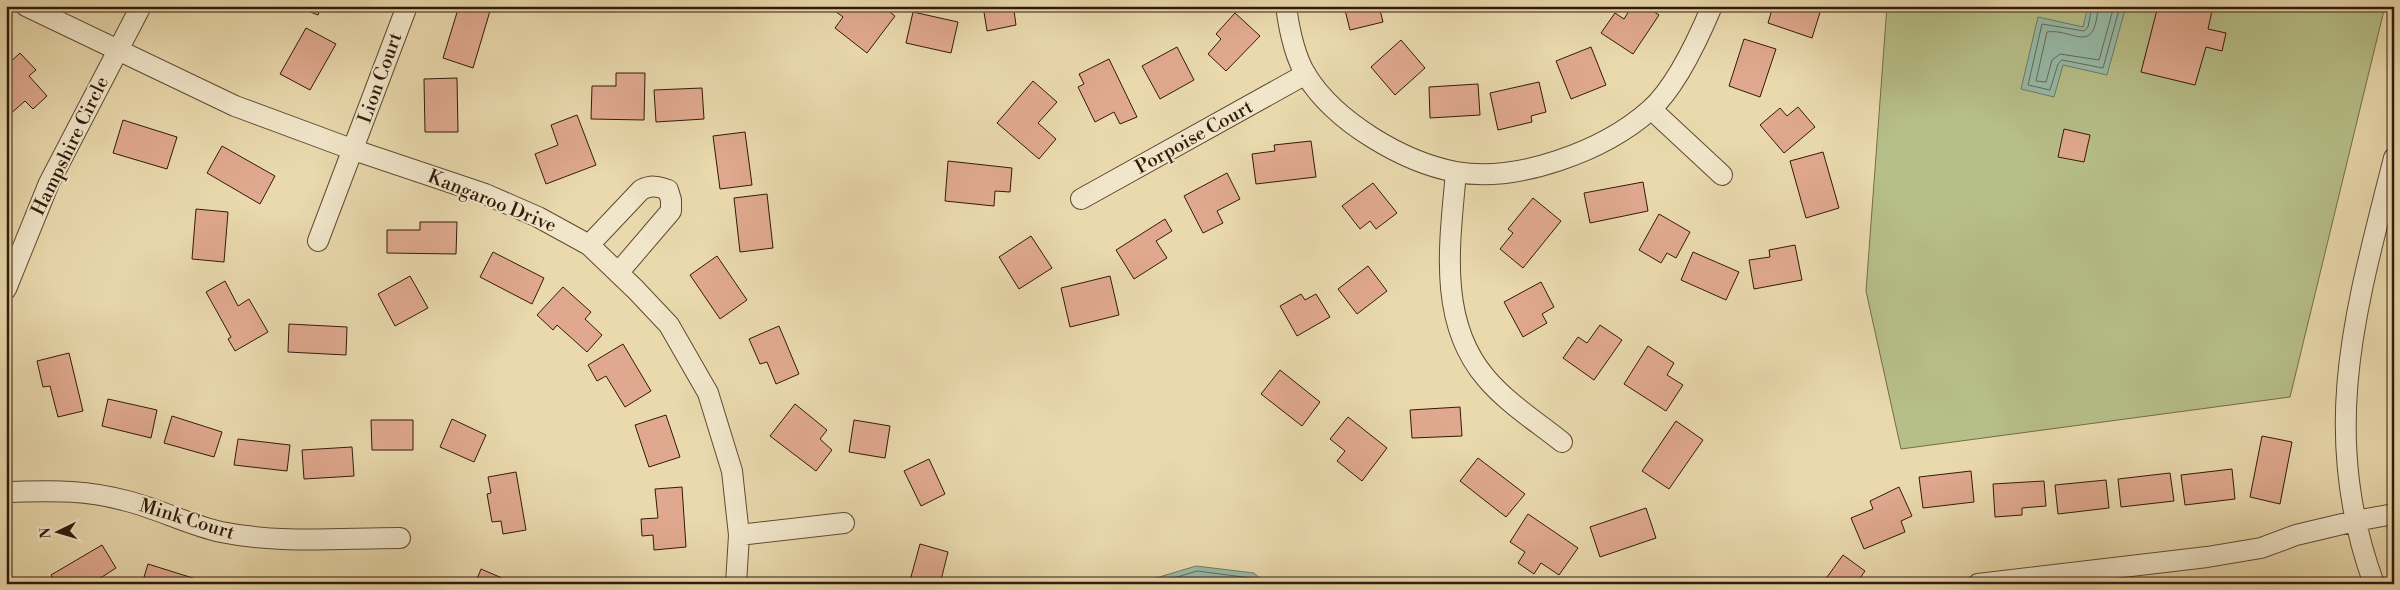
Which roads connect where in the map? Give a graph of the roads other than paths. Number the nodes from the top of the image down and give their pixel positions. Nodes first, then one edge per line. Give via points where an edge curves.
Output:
1 (26, 6) edge
2 (141, 6) edge
3 (407, 6) edge
4 (1286, 6) edge
5 (1712, 6) edge
6 (117, 51) junction
7 (1306, 74) junction
8 (1652, 109) junction
9 (354, 150) junction
10 (2394, 158) edge
11 (1456, 172) junction
12 (1722, 175) dead end
13 (2391, 183) edge
14 (1081, 199) dead end
15 (318, 241) dead end
16 (589, 245) junction
17 (618, 273) junction
18 (6, 289) edge
19 (1562, 442) dead end
20 (6, 492) edge
21 (2394, 514) edge
22 (2355, 521) junction
23 (844, 523) dead end
24 (739, 535) junction
25 (400, 538) dead end
26 (736, 584) edge
27 (1978, 584) edge
28 (2374, 584) edge

1 - 6 street, Kangaroo Drive
2 - 6 street, Hampshire Circle
3 - 9 street, Lion Court
4 - 7 street via 1293,41
5 - 8 street via 1690,54
6 - 9 street, Kangaroo Drive via 235,106
6 - 18 street, Hampshire Circle via 49,183
7 - 11 street via 1330,104 1387,147
7 - 14 street, Porpoise Court
8 - 11 street via 1615,135 1568,157 1512,171
8 - 12 street
9 - 15 street, Lion Court
9 - 16 street, Kangaroo Drive via 494,198
10 - 13 street
11 - 19 street via 1450,260 1453,309 1461,338 1486,379
13 - 22 street via 2353,330 2346,384 2344,435
16 - 17 street, Kangaroo Drive
16 - 17 street via 641,190 658,186 668,190 671,211
17 - 24 street, Kangaroo Drive via 669,325 708,393 732,471
20 - 25 street, Mink Court via 80,491 103,495 219,532 247,536 285,540
21 - 22 street
22 - 27 street via 2296,535 2261,548
22 - 28 street
23 - 24 street
24 - 26 street, Kangaroo Drive

